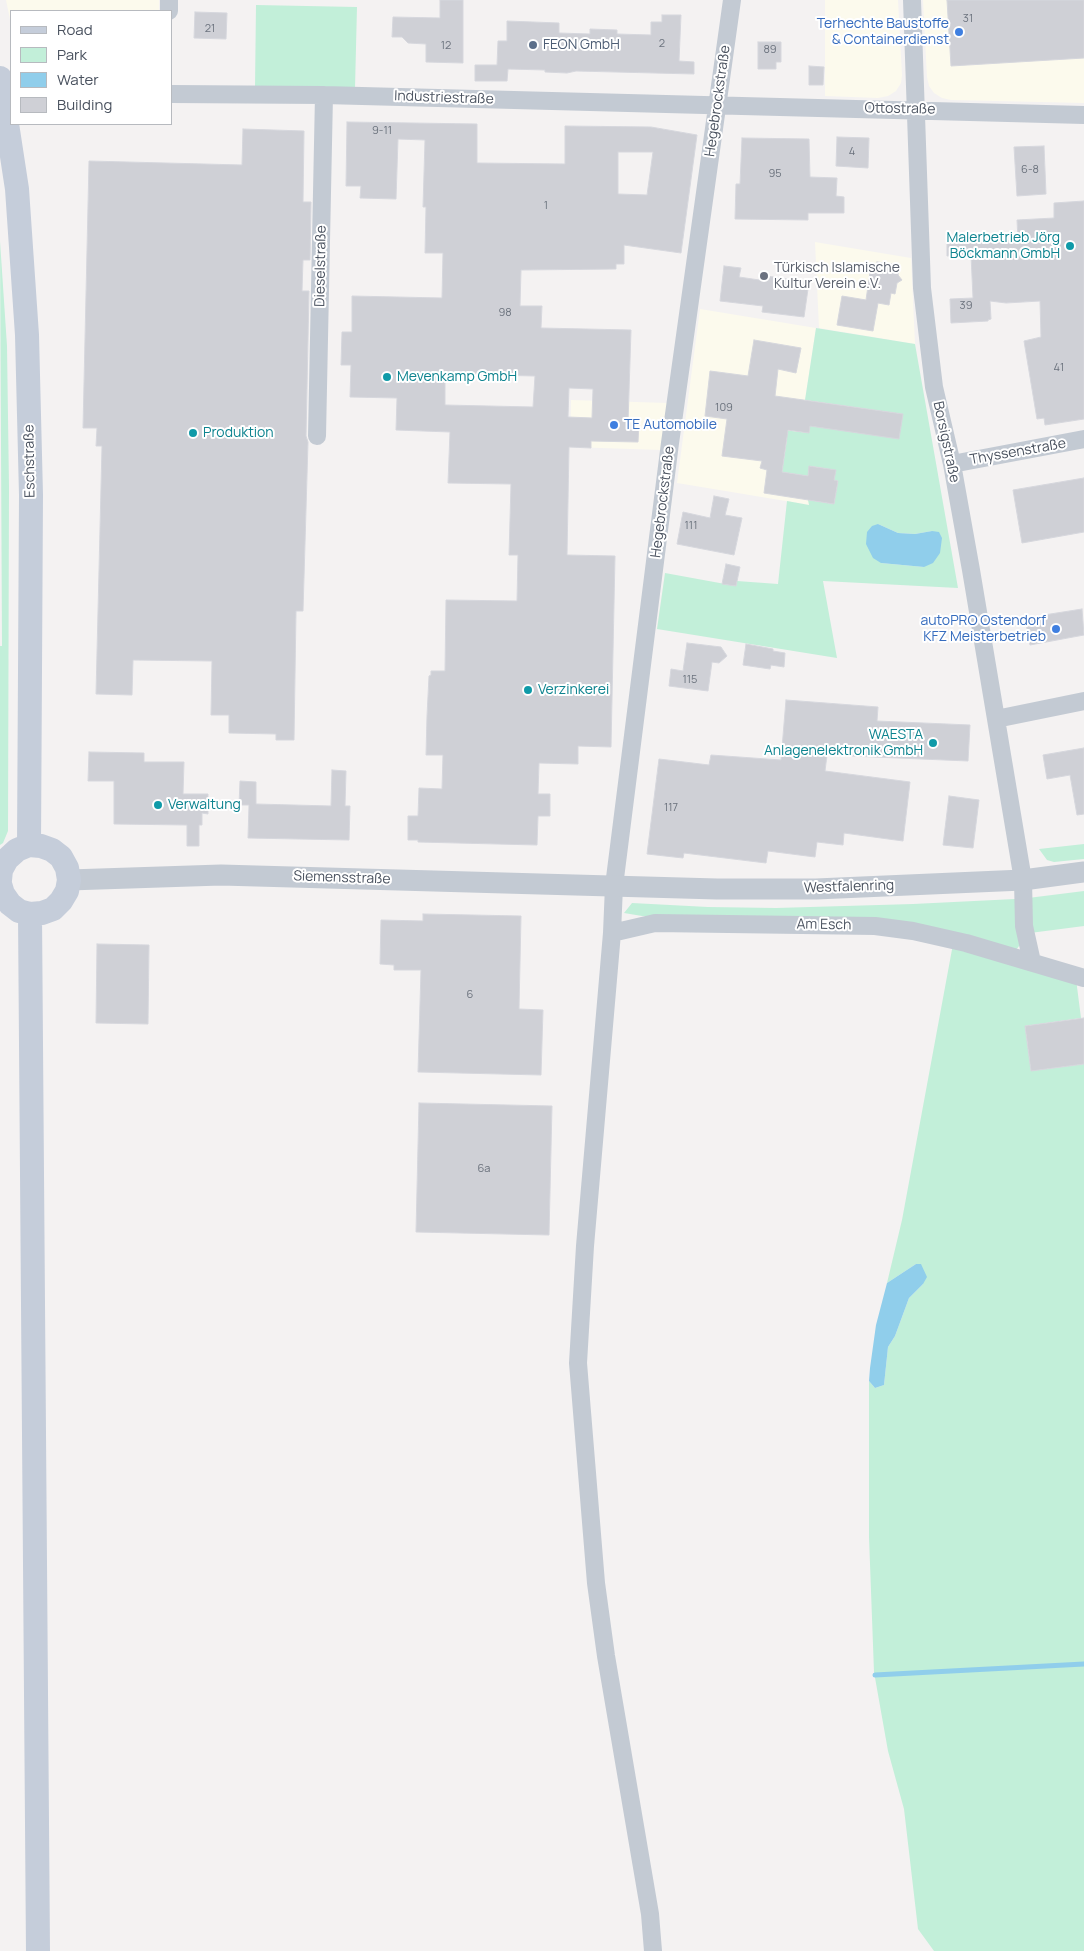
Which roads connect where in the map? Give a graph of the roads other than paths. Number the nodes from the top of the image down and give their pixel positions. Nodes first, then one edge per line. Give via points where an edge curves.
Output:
1 (732, 0) edge
2 (912, 0) edge
3 (5, 92) edge
4 (172, 94) edge
5 (324, 95) junction
6 (717, 105) junction
7 (916, 109) junction
8 (1084, 114) edge
9 (317, 436) dead end
10 (1084, 439) edge
11 (952, 464) junction
12 (1084, 701) edge
13 (996, 719) junction
14 (29, 845) junction
15 (1084, 872) edge
16 (0, 880) edge
17 (69, 880) junction
18 (1023, 880) junction
19 (0, 884) edge
20 (614, 886) junction
21 (30, 914) junction
22 (612, 933) junction
23 (1032, 962) junction
24 (1084, 978) edge
25 (38, 1951) edge
26 (653, 1951) edge

1 - 6 street, Hegebrockstraße
2 - 7 street, Borsigstraße
3 - 14 main road, Eschstraße via 17,189 27,335 31,495
4 - 5 street, Industriestraße
5 - 6 street, Industriestraße
5 - 9 street, Dieselstraße
6 - 7 street, Ottostraße
6 - 20 street, Hegebrockstraße
7 - 8 street, Ottostraße
7 - 11 street, Borsigstraße via 922,288 934,387
10 - 11 street, Thyssenstraße
11 - 13 street, Borsigstraße
12 - 13 street
13 - 18 street, Borsigstraße
14 - 16 main road via 7,859
14 - 17 main road via 41,846 56,854 67,868
15 - 18 street, Westfalenring
17 - 20 street, Siemensstraße via 220,875
17 - 21 main road via 67,891 53,909
18 - 20 street, Westfalenring via 816,889
18 - 23 street via 1024,926
19 - 21 main road via 10,904
20 - 22 street, Hegebrockstraße
21 - 25 main road
22 - 23 street, Am Esch via 655,923 875,926 966,943
22 - 26 street, Hegebrockstraße via 578,1364 607,1666 650,1914
23 - 24 street, Am Esch

